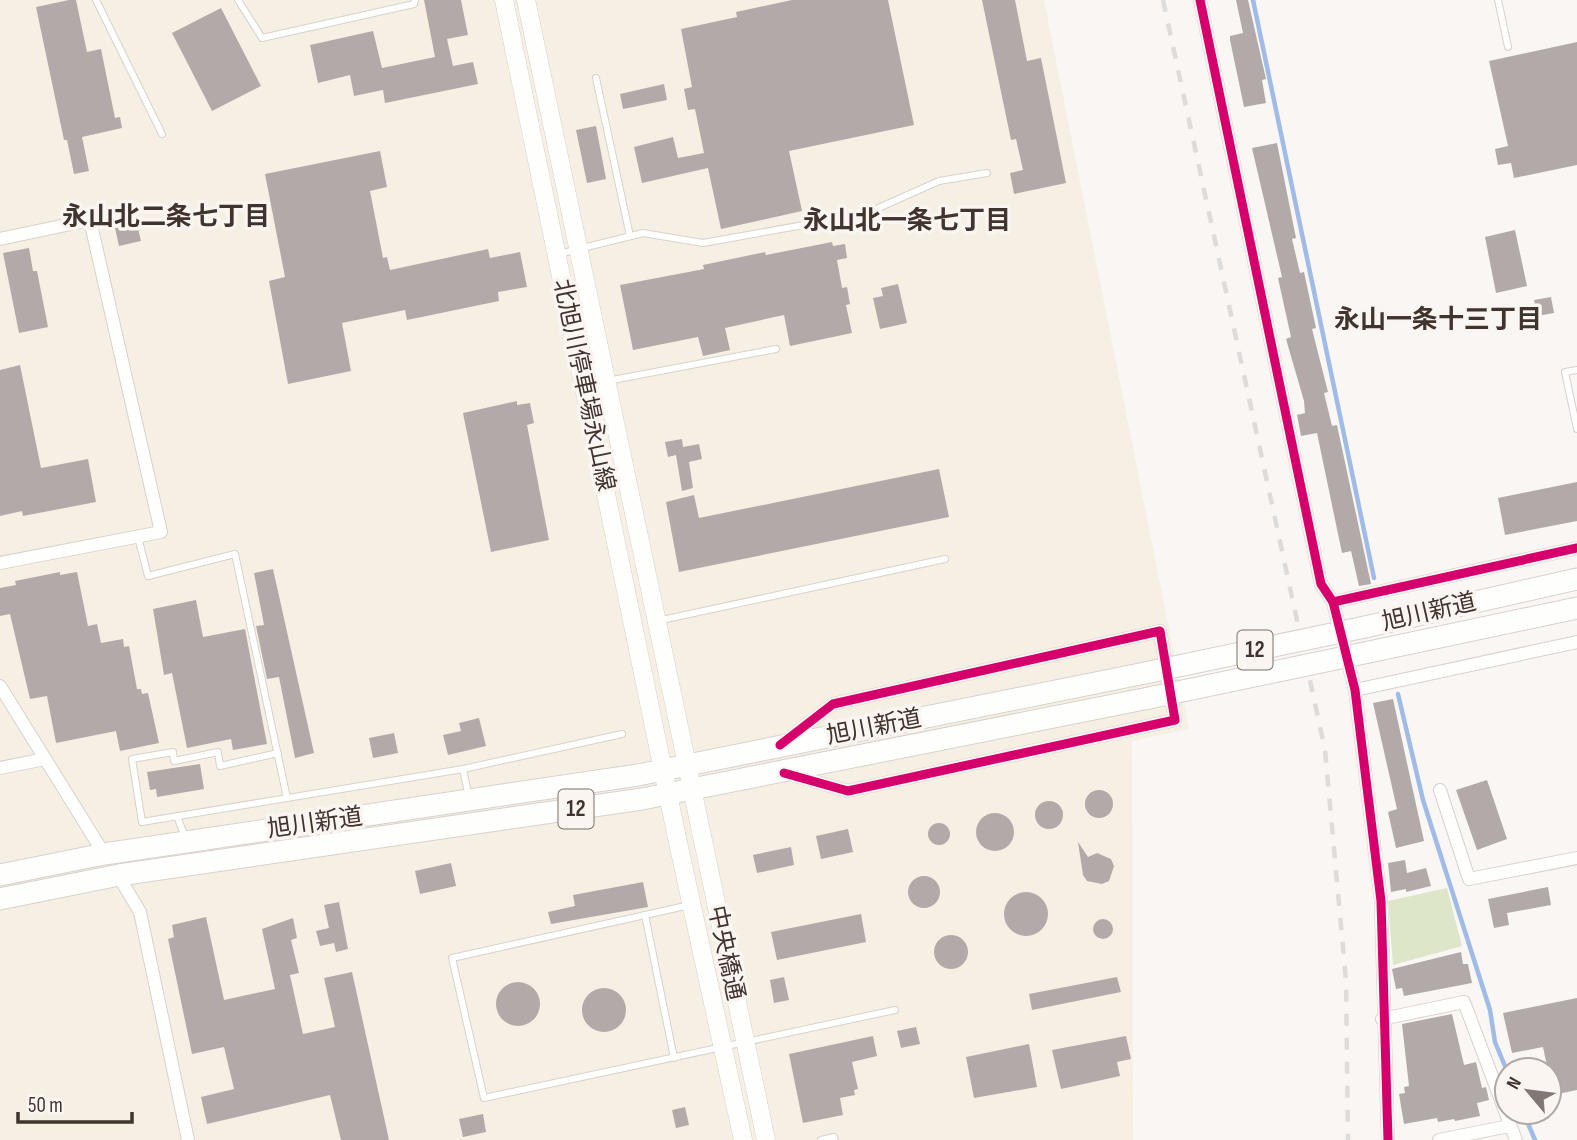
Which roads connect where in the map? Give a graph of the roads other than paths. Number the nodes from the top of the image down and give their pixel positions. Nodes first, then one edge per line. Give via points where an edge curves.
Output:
1 (96, 0) edge
2 (238, 0) edge
3 (415, 0) edge
4 (504, 0) edge
5 (526, 0) edge
6 (1200, 0) edge
7 (1497, 0) edge
8 (1508, 47) dead end
9 (596, 78) dead end
10 (162, 134) dead end
11 (987, 173) dead end
12 (630, 236) junction
13 (0, 239) edge
14 (578, 249) junction
15 (557, 254) junction
16 (776, 349) dead end
17 (1577, 370) edge
18 (606, 382) junction
19 (1577, 429) edge
20 (631, 504) junction
21 (610, 509) junction
22 (137, 536) junction
23 (1577, 548) edge
24 (945, 559) dead end
25 (0, 563) edge
26 (1577, 579) edge
27 (1333, 602) junction
28 (1577, 608) edge
29 (655, 621) junction
30 (1577, 642) edge
31 (0, 686) edge
32 (1355, 690) junction
33 (622, 734) dead end
34 (779, 745) junction
35 (278, 753) junction
36 (45, 759) junction
37 (686, 765) junction
38 (0, 768) edge
39 (463, 769) junction
40 (664, 770) junction
41 (784, 773) junction
42 (691, 789) junction
43 (1440, 790) dead end
44 (669, 794) junction
45 (287, 798) junction
46 (469, 800) junction
47 (177, 816) junction
48 (187, 842) junction
49 (104, 854) junction
50 (1577, 858) edge
51 (0, 874) edge
52 (119, 876) junction
53 (0, 899) edge
54 (692, 905) junction
55 (645, 915) junction
56 (895, 1010) dead end
57 (1382, 1019) junction
58 (745, 1042) junction
59 (724, 1047) junction
60 (674, 1058) junction
61 (1493, 1082) edge
62 (1509, 1126) joint
63 (188, 1140) edge
64 (743, 1140) edge
65 (766, 1140) edge
66 (821, 1140) edge
67 (835, 1140) edge
68 (1388, 1140) edge
69 (1439, 1140) edge
70 (1516, 1140) edge

1 - 10 lane
2 - 3 lane via 262,38 414,4
4 - 15 main road, 北旭川停車場永山線
5 - 14 main road, 北旭川停車場永山線
6 - 27 street via 1321,584
7 - 8 lane
9 - 12 lane
11 - 12 lane via 939,181 865,214 703,243 643,233
12 - 14 lane
13 - 22 street via 90,220 161,532
14 - 15 lane
14 - 18 main road, 北旭川停車場永山線
15 - 21 main road, 北旭川停車場永山線
16 - 18 lane
17 - 19 lane via 1565,372
18 - 20 main road, 北旭川停車場永山線
20 - 21 lane
20 - 29 main road, 北旭川停車場永山線
21 - 40 main road, 北旭川停車場永山線
22 - 25 street
22 - 35 lane via 148,576 235,554
23 - 27 street
24 - 29 lane
26 - 34 highway, 旭川新道 / 12, bridge via 1145,673
27 - 32 street
28 - 41 highway, 旭川新道 / 12, bridge
29 - 37 main road, 北旭川停車場永山線
30 - 32 street
31 - 36 street
32 - 57 street via 1381,901
33 - 39 lane
34 - 37 highway, 旭川新道 / 12
34 - 41 street via 833,704 1160,632 1175,720 848,791
35 - 45 lane
35 - 47 lane via 220,766 218,752 174,761 173,752 132,759 142,822
36 - 38 street
36 - 49 street
37 - 40 highway, 旭川新道 / 12
37 - 42 main road, 中央橋通
39 - 45 lane
39 - 46 lane
40 - 44 main road, 中央橋通
40 - 46 highway, 旭川新道 / 12
41 - 42 highway, 旭川新道 / 12
42 - 44 highway, 旭川新道 / 12
42 - 58 main road, 中央橋通
43 - 50 street via 1469,879
44 - 52 highway, 旭川新道 / 12
44 - 54 main road, 中央橋通
45 - 47 lane
46 - 48 highway, 旭川新道 / 12
47 - 48 lane
48 - 49 highway, 旭川新道 / 12
49 - 51 highway, 旭川新道 / 12
49 - 52 street
52 - 53 highway, 旭川新道 / 12
52 - 63 street via 140,912
54 - 55 lane
54 - 59 main road, 中央橋通
55 - 60 lane
55 - 60 lane via 452,958 484,1098
56 - 58 lane
57 - 61 street via 1464,1002
57 - 68 street
58 - 59 lane
58 - 65 main road, 中央橋通
59 - 60 lane
59 - 64 main road, 中央橋通
62 - 69 street
62 - 70 street
66 - 67 lane

